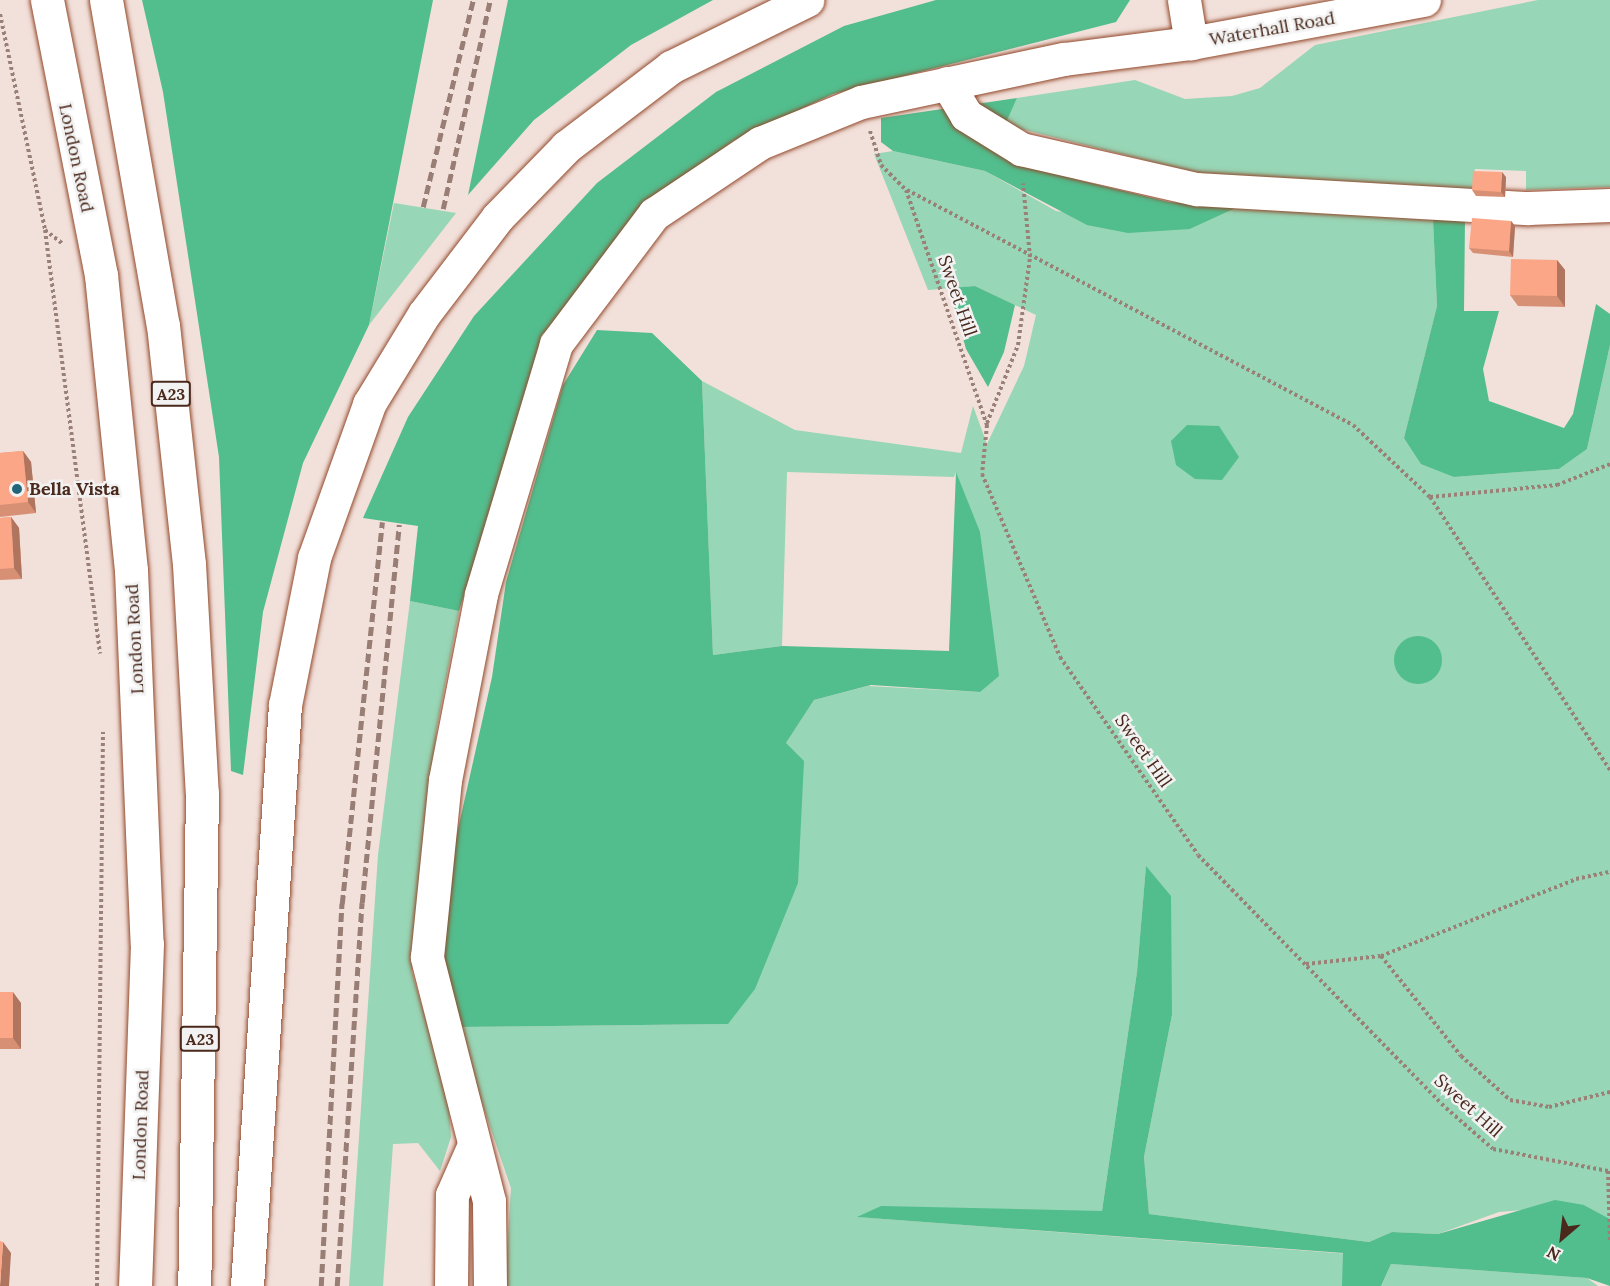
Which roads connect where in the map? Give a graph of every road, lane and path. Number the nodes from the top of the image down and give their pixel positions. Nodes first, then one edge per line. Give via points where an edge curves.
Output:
1 (106, 0) edge
2 (807, 0) edge
3 (1184, 0) edge
4 (1424, 0) edge
5 (44, 3) edge
6 (0, 14) edge
7 (1191, 43) junction
8 (947, 83) junction
9 (861, 102) junction
10 (1021, 149) junction
11 (906, 190) junction
12 (1610, 206) edge
13 (1030, 257) junction
14 (987, 425) junction
15 (1610, 464) edge
16 (1430, 497) junction
17 (100, 658) dead end
18 (103, 729) dead end
19 (1610, 770) edge
20 (1610, 872) edge
21 (1381, 956) junction
22 (1305, 964) junction
23 (1610, 1092) edge
24 (474, 1145) junction
25 (1609, 1172) edge
26 (1610, 1244) edge
27 (97, 1286) edge
28 (135, 1286) edge
29 (194, 1286) edge
30 (247, 1286) edge
31 (451, 1286) edge
32 (490, 1286) edge

1 - 29 main road, A23 via 163,325 189,564 202,793
2 - 30 main road via 671,67 566,147 491,225 424,314 369,404 314,558 285,705
3 - 7 main road
4 - 7 main road, Waterhall Road
5 - 28 main road, London Road via 100,275 131,570 147,944
6 - 17 path via 45,230
7 - 8 main road, Waterhall Road via 1064,59
8 - 9 main road, Waterhall Road
8 - 10 main road via 966,115
9 - 11 path, Sweet Hill via 881,165
9 - 24 main road, Waterhall Road via 760,143 654,214 556,344 481,594 445,780 430,922 427,957
10 - 12 main road via 1196,189 1528,208
10 - 13 path
11 - 13 path
11 - 14 path, Sweet Hill
13 - 14 path via 1018,345
13 - 16 path via 1353,425
14 - 22 path, Sweet Hill via 982,474 1060,657 1198,855
15 - 16 path via 1557,485
16 - 19 path
18 - 27 path
20 - 21 path via 1576,879
21 - 22 path
21 - 23 path via 1461,1056 1510,1100 1549,1107
22 - 25 path, Sweet Hill via 1493,1149
24 - 31 main road via 452,1195
24 - 32 main road, Waterhall Road via 489,1201
25 - 26 path, Sweet Hill

